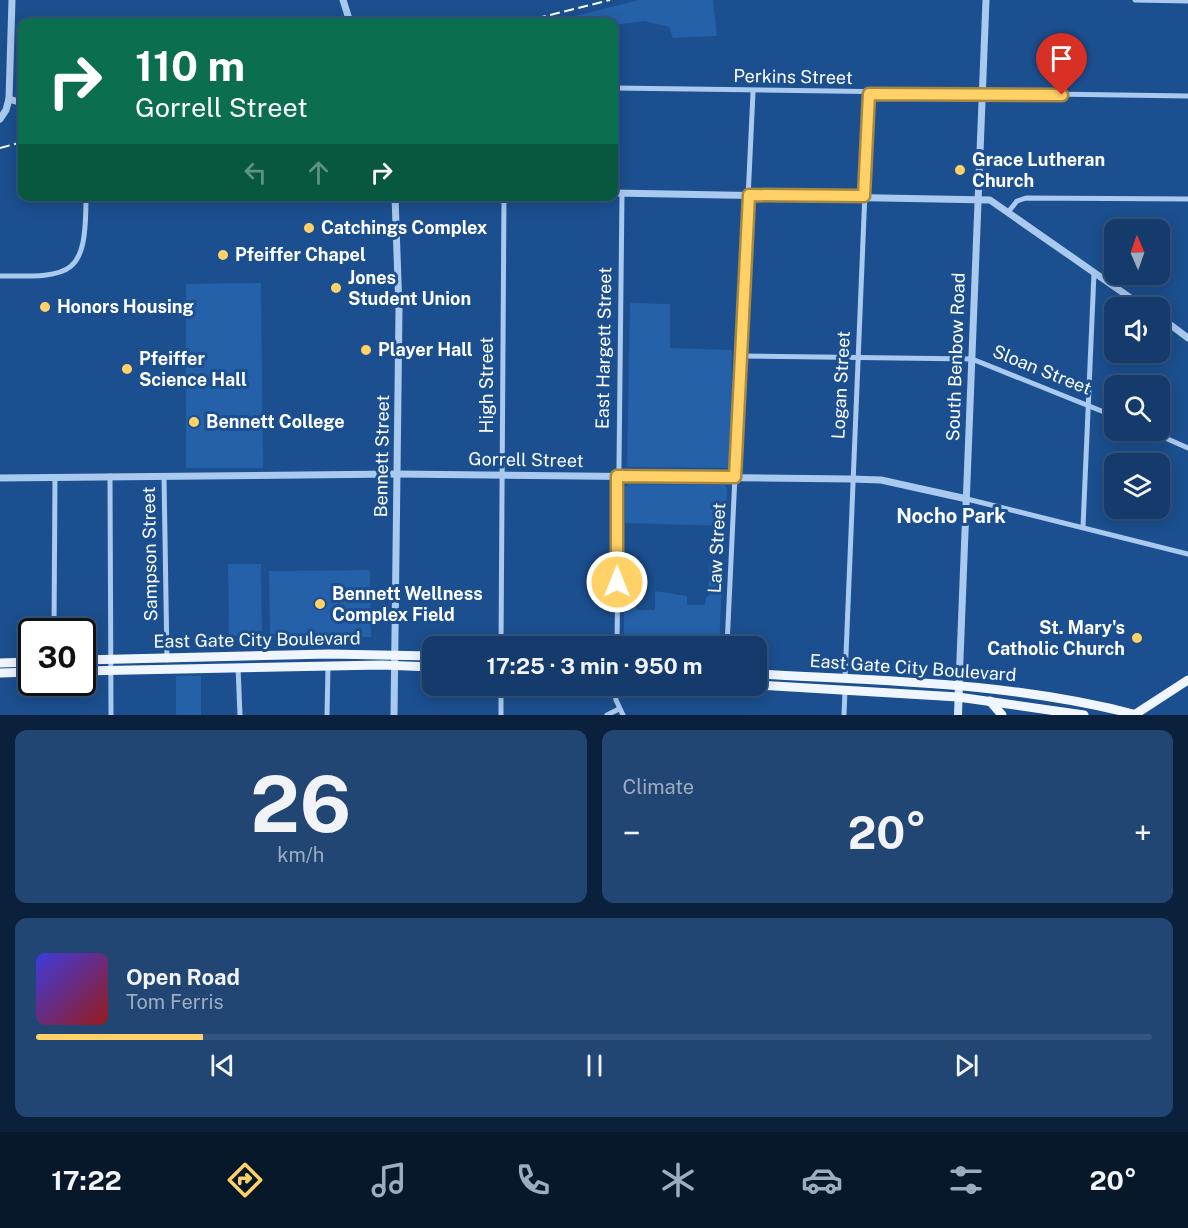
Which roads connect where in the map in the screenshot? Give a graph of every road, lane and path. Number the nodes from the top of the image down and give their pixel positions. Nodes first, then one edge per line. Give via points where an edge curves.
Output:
1 (12, 0) edge
2 (343, 0) edge
3 (986, 0) edge
4 (1135, 0) edge
5 (1188, 1) edge
6 (349, 18) edge
7 (618, 88) edge
8 (753, 92) junction
9 (869, 94) junction
10 (984, 95) junction
11 (1188, 96) edge
12 (9, 99) junction
13 (18, 102) edge
14 (0, 119) edge
15 (618, 193) edge
16 (749, 195) junction
17 (864, 196) junction
18 (980, 198) junction
19 (1188, 199) edge
20 (86, 201) edge
21 (395, 201) edge
22 (504, 201) edge
23 (618, 201) edge
24 (1009, 211) junction
25 (1094, 273) junction
26 (0, 276) edge
27 (1129, 297) edge
28 (1170, 324) edge
29 (1188, 338) edge
30 (740, 356) junction
31 (857, 357) junction
32 (972, 359) junction
33 (1088, 405) junction
34 (1104, 412) edge
35 (1170, 440) edge
36 (1188, 448) edge
37 (396, 474) junction
38 (502, 475) junction
39 (110, 476) junction
40 (165, 476) junction
41 (617, 476) junction
42 (55, 477) junction
43 (735, 477) junction
44 (0, 478) edge
45 (851, 479) junction
46 (967, 499) junction
47 (1083, 527) junction
48 (1188, 554) edge
49 (54, 618) edge
50 (501, 636) edge
51 (617, 636) edge
52 (727, 636) edge
53 (395, 655) junction
54 (422, 656) edge
55 (18, 662) edge
56 (96, 662) edge
57 (0, 663) edge
58 (167, 663) junction
59 (110, 664) junction
60 (395, 665) junction
61 (422, 666) edge
62 (238, 667) junction
63 (328, 667) junction
64 (96, 668) edge
65 (18, 672) edge
66 (0, 673) edge
67 (767, 675) edge
68 (845, 679) junction
69 (1188, 680) edge
70 (959, 684) junction
71 (767, 686) edge
72 (845, 690) junction
73 (501, 696) edge
74 (617, 696) edge
75 (958, 697) junction
76 (990, 701) junction
77 (620, 709) junction
78 (111, 715) edge
79 (240, 715) edge
80 (327, 715) edge
81 (394, 715) edge
82 (501, 715) edge
83 (607, 715) edge
84 (623, 715) edge
85 (844, 715) edge
86 (958, 715) edge
87 (1002, 715) edge
88 (1079, 715) edge
89 (1135, 715) edge

1 - 12 street
2 - 6 street
3 - 10 street, South Benbow Road
4 - 5 street
7 - 8 street, Perkins Street
8 - 9 street, Perkins Street
8 - 16 street, Law Street
9 - 10 street, Perkins Street
9 - 17 street, Logan Street
10 - 11 street, Perkins Street
10 - 18 street, South Benbow Road
12 - 13 street
12 - 14 street
15 - 16 street
16 - 17 street
16 - 30 street, Law Street
17 - 18 street
17 - 31 street, Logan Street
18 - 24 street
18 - 32 street, South Benbow Road
19 - 24 street via 1026,198 1017,201
20 - 26 street via 82,249 71,267 60,274
21 - 37 street, Bennett Street via 399,310
22 - 38 street, High Street
23 - 41 street, East Hargett Street
24 - 25 street
25 - 27 street
25 - 33 street
28 - 29 street
30 - 31 street, Sloan Street
30 - 43 street, Law Street
31 - 32 street, Sloan Street
31 - 45 street, Logan Street
32 - 33 street, Sloan Street
32 - 46 street, South Benbow Road
33 - 34 street, Sloan Street
33 - 47 street
35 - 36 street
37 - 38 street, Gorrell Street
37 - 40 street, Gorrell Street
37 - 53 street, Bennett Street
38 - 41 street, Gorrell Street
38 - 50 street, High Street
39 - 40 street, Gorrell Street
39 - 42 street, Gorrell Street
39 - 59 street
40 - 58 street, Sampson Street
41 - 43 street, Gorrell Street
41 - 51 street, East Hargett Street
42 - 44 street, Gorrell Street
42 - 49 street
43 - 45 street, Gorrell Street
43 - 52 street, Law Street
45 - 46 street, Gorrell Street via 881,480
45 - 68 street, Logan Street
46 - 47 street, Gorrell Street
46 - 70 street, South Benbow Road
47 - 48 street, Gorrell Street
53 - 54 main road, East Gate City Boulevard
53 - 58 main road, East Gate City Boulevard
53 - 60 street, Bennett Street
55 - 57 main road
56 - 59 main road, East Gate City Boulevard
58 - 59 main road, East Gate City Boulevard
58 - 62 main road, East Gate City Boulevard
59 - 64 main road, East Gate City Boulevard
59 - 78 street
60 - 61 main road, East Gate City Boulevard
60 - 63 main road, East Gate City Boulevard
60 - 81 street, Bennett Street
62 - 63 main road, East Gate City Boulevard
62 - 79 street
63 - 80 street
65 - 66 main road
67 - 68 main road, East Gate City Boulevard
68 - 70 main road, East Gate City Boulevard
69 - 89 main road
70 - 75 main road, South Benbow Road
70 - 89 main road, East Gate City Boulevard via 1081,700
71 - 72 main road, East Gate City Boulevard
72 - 75 main road, East Gate City Boulevard
72 - 85 street
73 - 82 street
74 - 77 street
75 - 76 main road, East Gate City Boulevard
75 - 86 main road, South Benbow Road
76 - 87 main road
76 - 88 main road, East Gate City Boulevard
77 - 83 street
77 - 84 street

